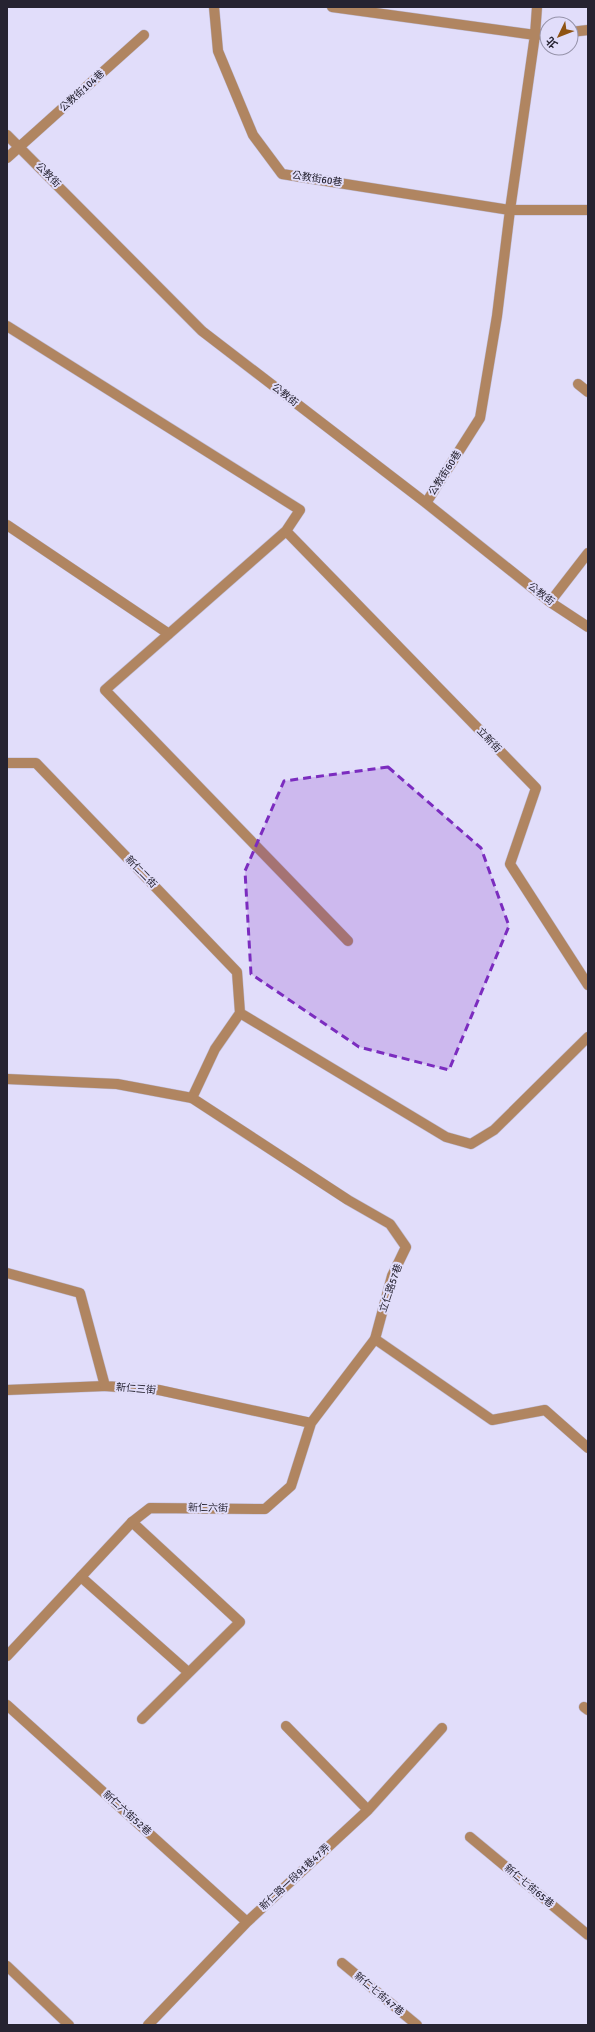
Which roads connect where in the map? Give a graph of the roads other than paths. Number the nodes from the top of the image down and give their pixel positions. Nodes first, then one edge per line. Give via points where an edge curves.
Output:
1 (214, 7) edge
2 (332, 7) edge
3 (537, 7) edge
4 (144, 35) dead end
5 (535, 35) junction
6 (539, 35) edge
7 (7, 135) edge
8 (19, 147) junction
9 (7, 158) edge
10 (510, 210) junction
11 (588, 210) edge
12 (7, 326) edge
13 (578, 384) dead end
14 (588, 392) edge
15 (426, 503) junction
16 (7, 525) edge
17 (286, 531) junction
18 (588, 553) edge
19 (550, 602) junction
20 (588, 627) edge
21 (169, 634) junction
22 (7, 763) edge
23 (348, 941) dead end
24 (588, 985) edge
25 (240, 1013) junction
26 (588, 1036) edge
27 (7, 1078) edge
28 (192, 1098) junction
29 (7, 1273) edge
30 (375, 1339) junction
31 (105, 1386) junction
32 (7, 1390) edge
33 (311, 1423) junction
34 (588, 1448) edge
35 (132, 1522) junction
36 (80, 1577) junction
37 (7, 1656) edge
38 (188, 1672) junction
39 (7, 1705) edge
40 (142, 1719) dead end
41 (286, 1726) dead end
42 (442, 1728) dead end
43 (368, 1810) junction
44 (470, 1837) dead end
45 (247, 1922) junction
46 (588, 1935) edge
47 (342, 1963) dead end
48 (7, 1966) edge
49 (69, 2025) edge
50 (148, 2025) edge
51 (416, 2025) edge

1 - 10 street, 公教街60巷 via 218,51 253,135 282,174
2 - 5 street
3 - 5 street, 公教街60巷
4 - 8 street, 公教街104巷
5 - 6 street
5 - 10 street, 公教街60巷
7 - 8 street, 公教街
8 - 9 street, 公教街104巷
8 - 15 street, 公教街 via 202,331
10 - 11 street, 公教街60巷
10 - 15 street, 公教街60巷 via 497,316 480,418
12 - 17 street via 300,510
13 - 14 street
15 - 19 street, 公教街
16 - 21 street
17 - 21 street
17 - 24 street, 立新街 via 536,788 510,864
18 - 19 street
19 - 20 street, 公教街
21 - 23 street via 105,690
22 - 25 street, 新仁二街 via 36,763 237,972
25 - 26 street via 446,1137 471,1144 494,1130
25 - 28 street via 215,1049
27 - 28 street via 117,1084
28 - 30 street, 立仁路57巷 via 348,1200 390,1224 406,1247 392,1276
29 - 31 street, 新仁三街 via 80,1293
30 - 33 street, 新仁六街
30 - 34 street via 492,1420 545,1410
31 - 32 street
31 - 33 street, 新仁三街 via 159,1390
33 - 35 street, 新仁六街 via 291,1486 265,1509 150,1508
35 - 36 street, 新仁六街
35 - 38 street via 240,1622
36 - 37 street, 新仁六街
36 - 38 street
38 - 40 street
39 - 45 street, 新仁六街52巷
41 - 43 street
42 - 43 street, 新仁路一段91巷47弄
43 - 45 street, 新仁路一段91巷47弄
44 - 46 street, 新仁七街65巷
45 - 50 street, 新仁路一段91巷47弄
47 - 51 street, 新仁七街47巷
48 - 49 street

